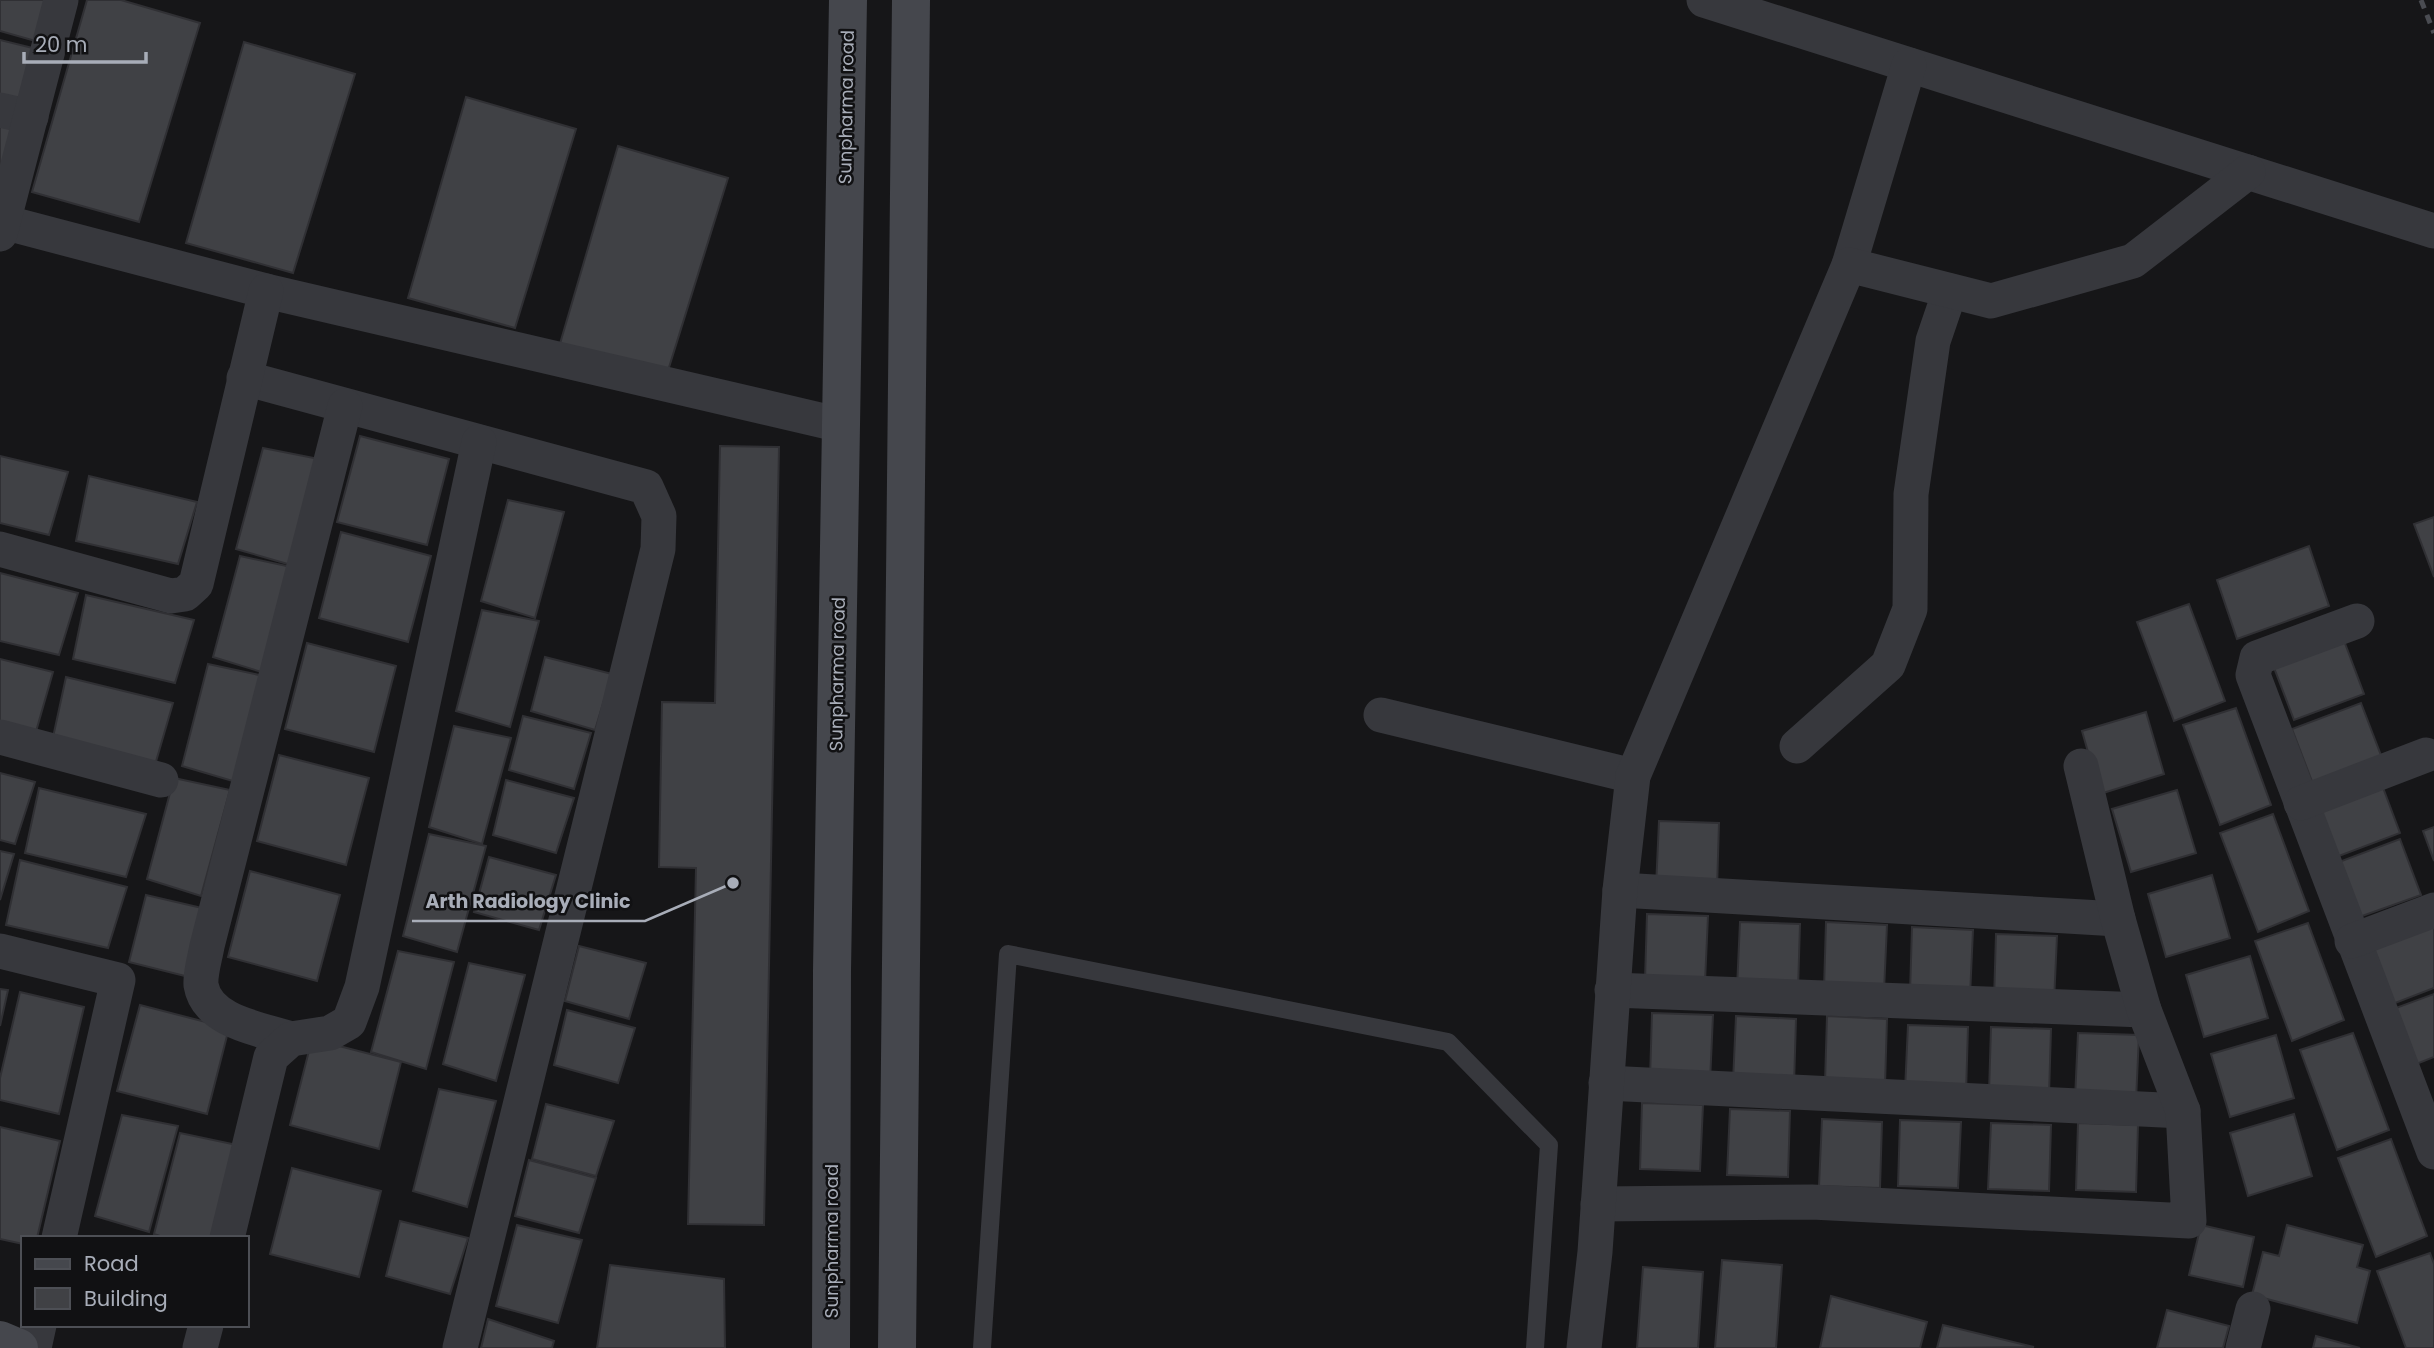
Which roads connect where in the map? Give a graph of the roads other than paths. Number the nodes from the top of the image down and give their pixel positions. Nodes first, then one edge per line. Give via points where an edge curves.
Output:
1 (61, 0) edge
2 (848, 0) edge
3 (911, 0) edge
4 (1704, 0) edge
5 (1909, 65) junction
6 (15, 113) edge
7 (2248, 172) junction
8 (2, 228) edge
9 (2434, 231) edge
10 (1849, 265) junction
11 (266, 291) junction
12 (1950, 291) junction
13 (244, 378) junction
14 (345, 406) junction
15 (841, 425) junction
16 (479, 442) junction
17 (0, 549) edge
18 (2357, 621) dead end
19 (1381, 715) dead end
20 (0, 737) edge
21 (1797, 746) dead end
22 (2426, 755) dead end
23 (2081, 766) dead end
24 (1633, 776) junction
25 (161, 780) dead end
26 (2301, 803) junction
27 (1620, 890) junction
28 (2434, 910) edge
29 (2118, 919) junction
30 (2352, 941) junction
31 (0, 951) edge
32 (1612, 990) junction
33 (2144, 1010) junction
34 (291, 1039) junction
35 (2421, 1076) edge
36 (1606, 1083) junction
37 (2183, 1111) junction
38 (2434, 1152) edge
39 (1598, 1204) junction
40 (59, 1236) edge
41 (227, 1236) edge
42 (2253, 1309) dead end
43 (37, 1327) edge
44 (205, 1327) edge
45 (11, 1345) edge
46 (200, 1348) edge
47 (460, 1348) edge
48 (831, 1348) edge
49 (897, 1348) edge
50 (982, 1348) edge
51 (1535, 1348) edge
52 (1584, 1348) edge
53 (2243, 1348) edge

1 - 6 street
2 - 15 street, Sunpharma road
3 - 49 street
4 - 5 street
5 - 7 street
5 - 10 street
6 - 8 street
7 - 9 street
7 - 12 street via 2133,261 1991,301
8 - 11 street
10 - 12 street
10 - 24 street
11 - 13 street
11 - 15 street
12 - 21 street via 1933,341 1911,494 1910,609 1888,665
13 - 14 street
13 - 17 street via 196,584 185,594 171,596
14 - 16 street
14 - 34 street via 201,984 209,1004 229,1019
15 - 48 street, Sunpharma road
16 - 34 street via 362,987 349,1021 330,1033
16 - 47 street via 646,487 659,527 658,550
18 - 26 street via 2257,658 2253,675
19 - 24 street
20 - 25 street
22 - 26 street
23 - 29 street
24 - 27 street
26 - 30 street
27 - 29 street
27 - 32 street
28 - 30 street
29 - 33 street
30 - 35 street
31 - 40 street via 118,980
32 - 33 street
32 - 36 street
33 - 37 street
34 - 41 street via 271,1057
35 - 38 street
36 - 37 street
36 - 39 street
37 - 39 street via 2189,1221 1812,1202
39 - 52 street
42 - 53 street
43 - 45 street
44 - 46 street
50 - 51 lane via 1008,954 1448,1042 1549,1145

